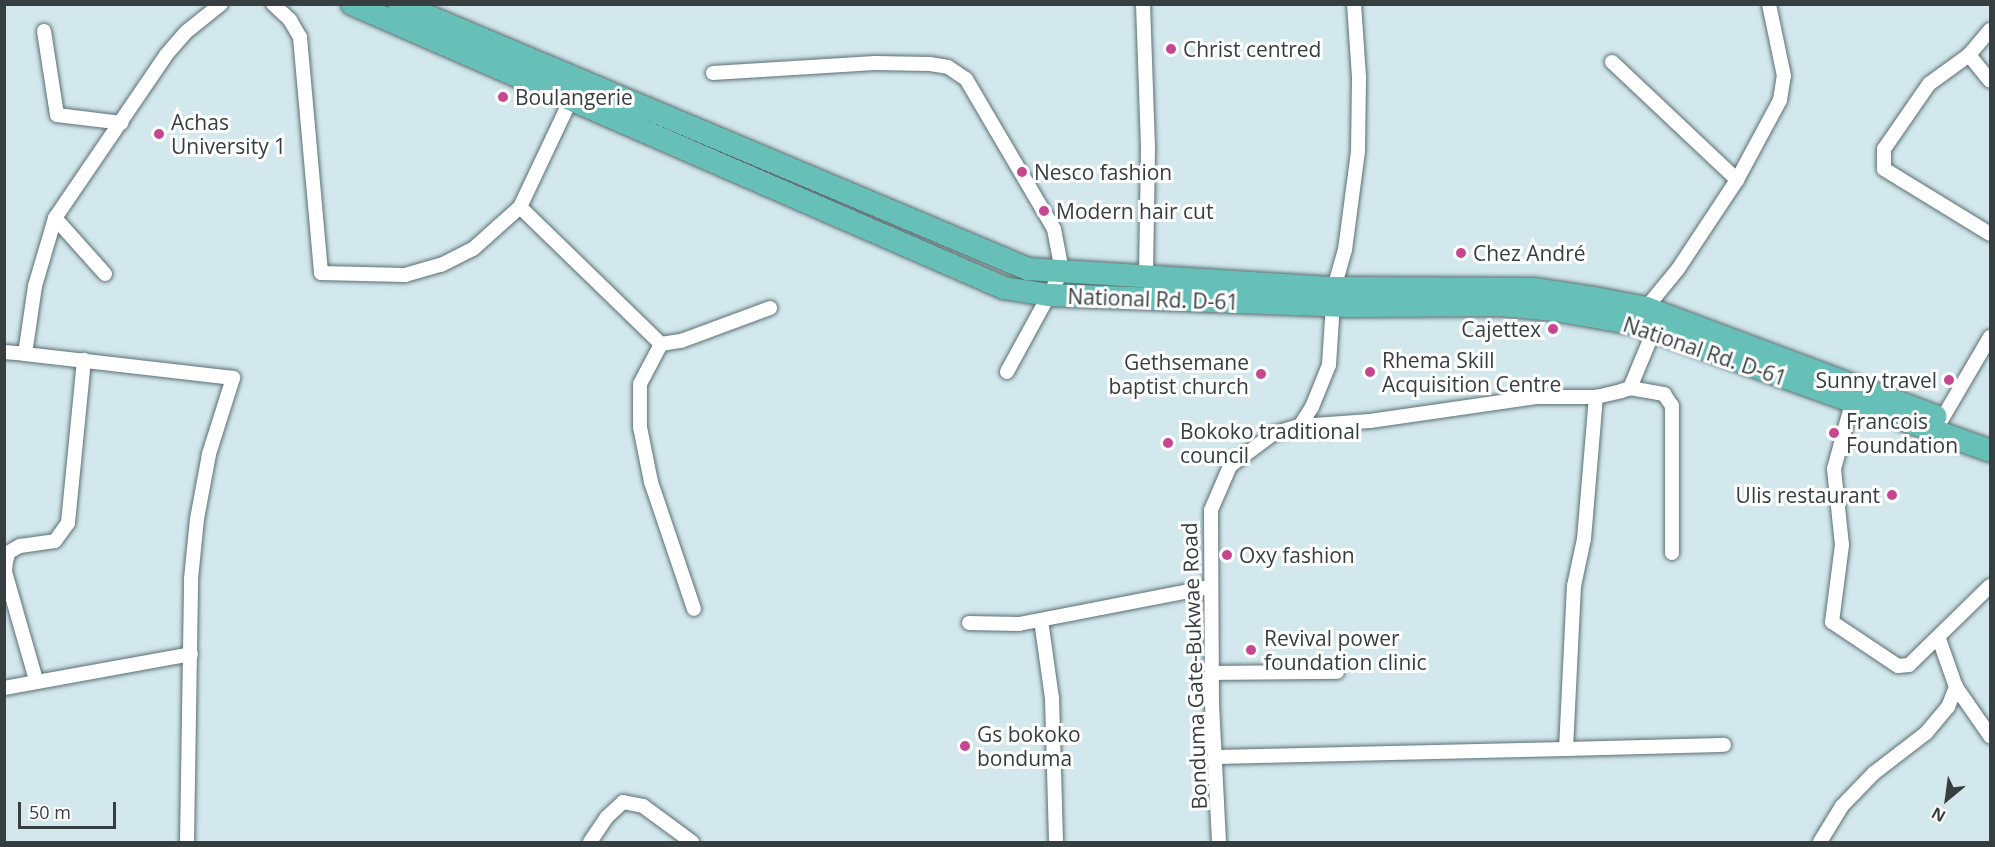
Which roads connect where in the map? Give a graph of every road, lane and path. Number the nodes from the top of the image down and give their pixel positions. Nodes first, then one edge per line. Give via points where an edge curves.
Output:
1 (221, 4) edge
2 (273, 4) edge
3 (352, 4) edge
4 (399, 4) edge
5 (1143, 4) edge
6 (1354, 4) edge
7 (1769, 4) edge
8 (1990, 30) edge
9 (44, 31) dead end
10 (1970, 55) junction
11 (1612, 62) dead end
12 (713, 73) dead end
13 (1990, 81) edge
14 (571, 99) junction
15 (122, 123) junction
16 (1737, 180) junction
17 (520, 207) junction
18 (55, 218) junction
19 (1990, 234) edge
20 (1062, 271) junction
21 (105, 274) dead end
22 (1146, 276) junction
23 (1049, 295) junction
24 (1333, 297) junction
25 (771, 308) dead end
26 (1646, 308) junction
27 (1654, 330) junction
28 (1990, 337) edge
29 (661, 344) junction
30 (4, 352) edge
31 (25, 354) junction
32 (84, 360) junction
33 (1007, 372) dead end
34 (1630, 388) junction
35 (1596, 397) junction
36 (1852, 403) junction
37 (1942, 419) junction
38 (1300, 426) junction
39 (1990, 435) edge
40 (1990, 451) edge
41 (1672, 553) dead end
42 (1990, 586) edge
43 (1210, 587) junction
44 (694, 609) dead end
45 (1041, 620) junction
46 (969, 623) dead end
47 (1939, 639) junction
48 (191, 654) junction
49 (1337, 672) dead end
50 (1213, 673) junction
51 (36, 680) junction
52 (1956, 687) junction
53 (4, 688) edge
54 (1990, 736) edge
55 (1724, 745) dead end
56 (1566, 749) junction
57 (1216, 757) junction
58 (187, 843) edge
59 (590, 843) edge
60 (692, 843) edge
61 (1056, 843) edge
62 (1219, 843) edge
63 (1820, 843) edge

1 - 15 street via 186,32 166,56
2 - 17 street via 290,20 300,37 321,273 405,275 441,265 473,249
3 - 14 highway, National Rd. D-61
4 - 20 highway, National Rd. D-61 via 1005,262 1028,269
5 - 22 street via 1148,148
6 - 24 street via 1359,77 1358,152 1346,250
7 - 16 street via 1784,76 1780,100
8 - 10 street
9 - 15 street via 57,114
10 - 13 street
10 - 19 street via 1929,84 1884,149 1884,169
11 - 16 street
12 - 20 street via 875,63 948,67 966,79 1054,229
14 - 17 street
14 - 23 highway, National Rd. D-61 via 1004,288
15 - 18 street
16 - 26 street via 1678,269
17 - 29 street
18 - 21 street
18 - 31 street via 35,286
20 - 22 highway, National Rd. D-61
20 - 23 street
22 - 24 highway, National Rd. D-61
23 - 24 highway, National Rd. D-61
23 - 33 street
24 - 26 highway, National Rd. D-61 via 1535,289
24 - 27 highway, National Rd. D-61 via 1555,310
24 - 38 street via 1329,365
25 - 29 street via 681,341
26 - 37 highway, National Rd. D-61
27 - 34 street
27 - 36 highway, National Rd. D-61
28 - 37 street
29 - 44 street via 640,384 640,427 651,482
30 - 31 street
31 - 32 street
32 - 48 street via 233,378 209,454 197,519
32 - 51 street via 68,524 56,541 20,546 9,552 6,561 5,572
34 - 35 street, Bonduma Gate-Bukwae Road
34 - 41 street via 1664,394 1672,406
35 - 38 street, Bonduma Gate-Bukwae Road via 1536,397 1370,421
35 - 56 street via 1584,539 1572,614
36 - 40 highway, National Rd. D-61
36 - 47 street via 1834,469 1842,545 1832,622 1898,666 1909,665
37 - 39 highway, National Rd. D-61
38 - 43 street, Bonduma Gate-Bukwae Road via 1273,434 1249,449 1230,466 1219,485 1211,510
42 - 47 street
43 - 45 street
43 - 50 street, Bonduma Gate-Bukwae Road
45 - 46 street via 1020,624
45 - 61 street via 1052,698
47 - 52 street
48 - 51 street
48 - 58 street
49 - 50 street
50 - 57 street, Bonduma Gate-Bukwae Road
51 - 53 street
52 - 54 street
52 - 63 street via 1948,707 1926,733 1874,773 1842,806
55 - 56 street
56 - 57 street
57 - 62 street, Bonduma Gate-Bukwae Road
59 - 60 street via 607,817 623,802 642,806

